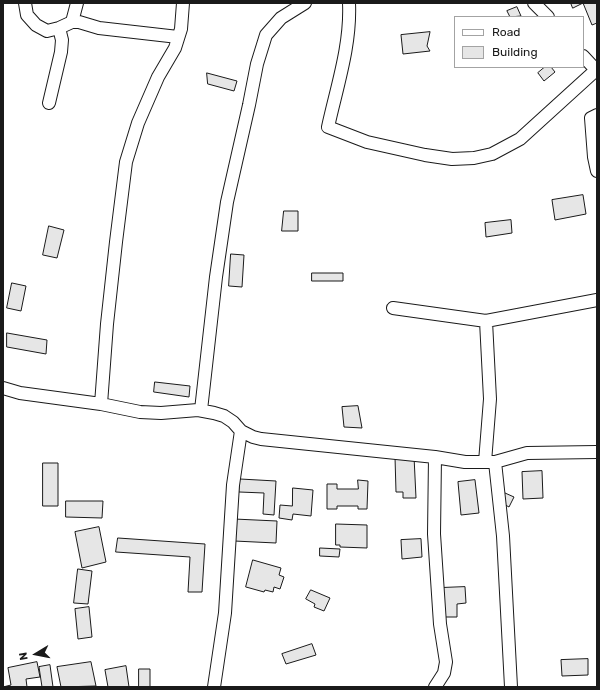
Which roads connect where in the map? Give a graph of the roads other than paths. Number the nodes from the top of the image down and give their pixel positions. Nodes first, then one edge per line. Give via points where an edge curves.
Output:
1 (25, 3) edge
2 (77, 3) edge
3 (183, 3) edge
4 (305, 3) edge
5 (348, 3) edge
6 (534, 3) edge
7 (547, 16) edge
8 (72, 22) junction
9 (59, 28) junction
10 (178, 37) junction
11 (584, 57) edge
12 (597, 70) edge
13 (49, 103) dead end
14 (597, 116) edge
15 (597, 171) edge
16 (597, 300) edge
17 (393, 308) dead end
18 (486, 321) junction
19 (3, 388) edge
20 (101, 404) junction
21 (201, 410) junction
22 (242, 431) junction
23 (597, 452) edge
24 (435, 457) junction
25 (490, 462) junction
26 (214, 687) edge
27 (434, 687) edge
28 (511, 687) edge

1 - 9 street via 28,15 36,25 46,30
2 - 8 street
3 - 10 street
4 - 21 street via 280,18 266,35 257,64 227,202
5 - 12 street via 346,48 328,127 367,142 452,159 492,154 520,139
6 - 7 street
8 - 9 street
8 - 10 street via 86,23 99,28
9 - 13 street via 61,52
10 - 20 street via 138,123 126,162
11 - 12 street
14 - 15 street via 591,118
16 - 18 street
17 - 18 street
18 - 25 street
19 - 20 street
20 - 21 street via 140,412
21 - 22 street via 224,416
22 - 24 street via 261,439
22 - 26 street via 233,485 225,613
23 - 25 street via 527,453
24 - 25 street via 465,462
24 - 27 street via 434,534 440,624 446,662 444,673
25 - 28 street via 503,536

